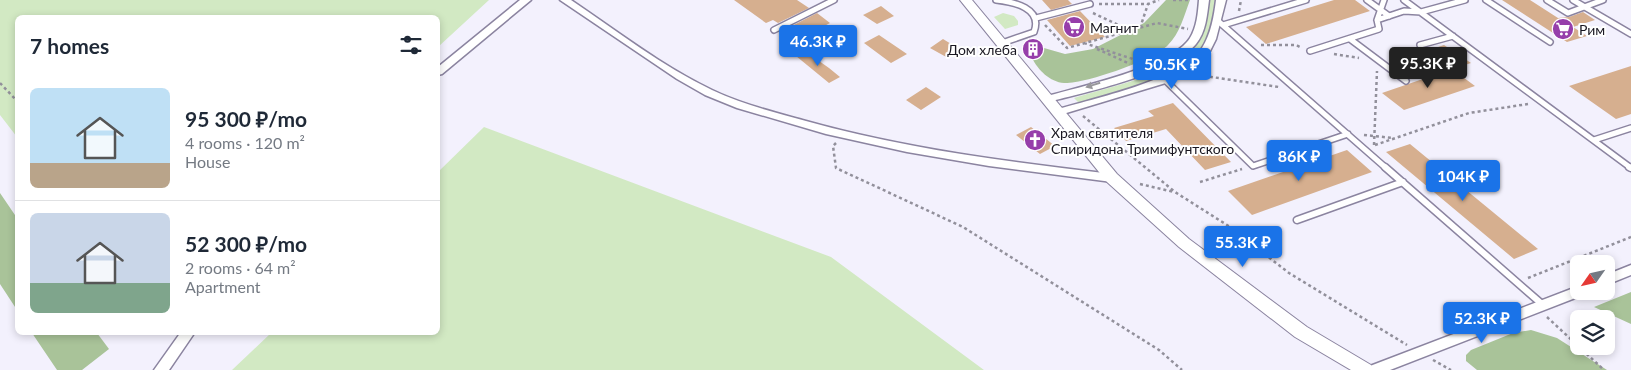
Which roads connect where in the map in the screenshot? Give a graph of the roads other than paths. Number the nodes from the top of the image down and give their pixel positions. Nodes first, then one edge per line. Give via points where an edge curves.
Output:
1 (526, 0) edge
2 (565, 0) edge
3 (834, 0) edge
4 (966, 0) edge
5 (996, 0) edge
6 (1016, 0) edge
7 (1204, 0) edge
8 (1221, 0) edge
9 (1306, 0) edge
10 (1368, 0) edge
11 (1384, 0) edge
12 (1404, 0) edge
13 (1465, 0) edge
14 (1486, 0) edge
15 (1547, 0) edge
16 (1573, 0) edge
17 (1603, 0) edge
18 (1090, 4) road end
19 (1020, 5) junction
20 (1584, 7) junction
21 (1380, 10) junction
22 (1421, 12) junction
23 (1389, 16) junction
24 (1038, 18) junction
25 (1377, 20) junction
26 (1221, 23) junction
27 (774, 30) dead end
28 (1631, 34) edge
29 (1453, 36) junction
30 (1350, 38) junction
31 (1550, 42) dead end
32 (1002, 43) junction
33 (1420, 45) dead end
34 (1310, 51) dead end
35 (440, 70) edge
36 (1165, 80) junction
37 (1406, 81) dead end
38 (1048, 99) junction
39 (1059, 112) junction
40 (1631, 128) edge
41 (1348, 134) junction
42 (1594, 140) junction
43 (1631, 168) edge
44 (1112, 178) junction
45 (1403, 182) junction
46 (1297, 220) dead end
47 (1631, 270) edge
48 (1615, 276) edge
49 (1570, 294) edge
50 (1540, 306) junction
51 (187, 335) edge
52 (161, 370) edge
53 (1365, 370) edge
54 (1375, 370) edge

1 - 35 street
2 - 44 street via 698,87 737,104 903,148
3 - 27 lane
4 - 32 street
5 - 19 lane
6 - 19 lane
7 -> 38 street via 1199,30 1193,42 1174,57
8 - 26 street
9 - 26 lane
10 - 21 lane
11 - 21 lane
12 - 22 lane
13 - 22 lane
14 - 31 lane
15 - 20 lane via 1568,12
16 - 20 lane
17 - 20 lane
18 - 24 lane
19 - 24 lane
20 - 28 lane
21 - 23 lane
21 - 25 lane
22 - 23 lane via 1404,11
22 - 29 lane
23 - 25 lane
24 - 32 lane via 1034,32
25 - 30 lane via 1379,29
26 - 36 street via 1209,48 1189,67
26 - 41 lane
29 - 33 lane
29 - 42 lane
30 - 34 lane
30 - 37 lane
32 - 38 street
36 - 39 street
36 - 41 lane via 1253,166
38 - 39 street
39 - 44 street
40 - 42 lane
41 - 45 lane
42 - 43 lane
44 - 53 street via 1184,243 1285,320
45 - 46 lane
45 - 50 lane
47 - 48 street
49 - 50 street
50 - 54 street
51 - 52 street

